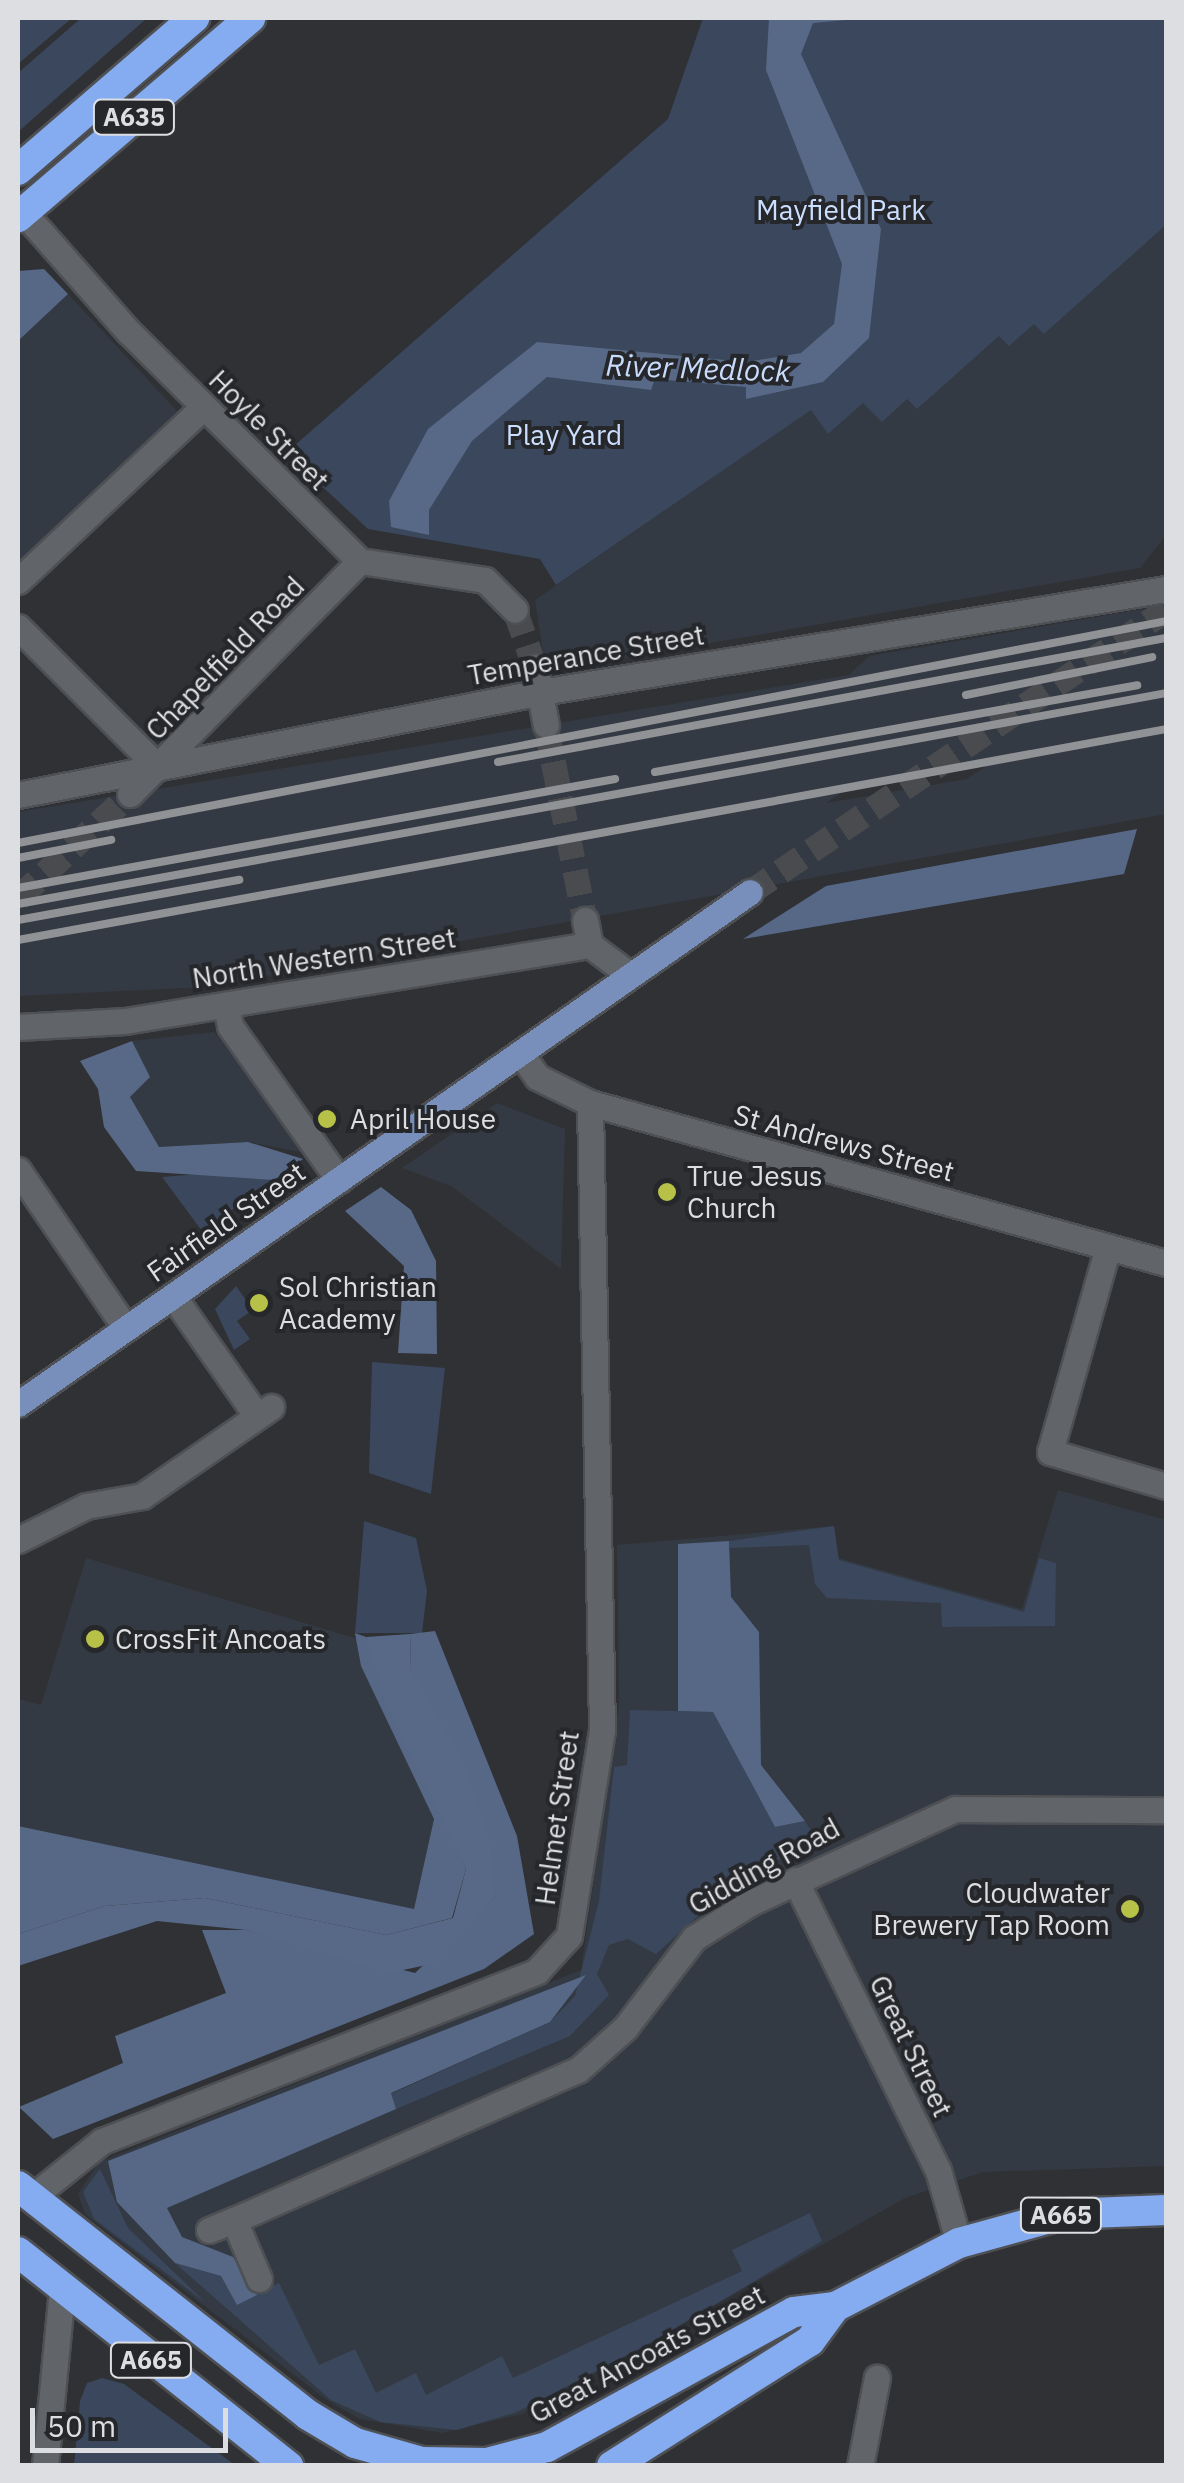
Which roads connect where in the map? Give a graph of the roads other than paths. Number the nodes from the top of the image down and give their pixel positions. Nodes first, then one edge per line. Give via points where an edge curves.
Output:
1 (194, 18) edge
2 (250, 18) edge
3 (18, 170) edge
4 (20, 215) edge
5 (203, 407) junction
6 (360, 561) junction
7 (18, 581) edge
8 (1166, 589) edge
9 (515, 610) tunnel mouth
10 (18, 627) edge
11 (535, 666) tunnel mouth
12 (541, 692) junction
13 (546, 725) tunnel mouth
14 (159, 768) junction
15 (130, 794) tunnel mouth
16 (18, 795) edge
17 (750, 892) tunnel mouth
18 (630, 975) junction
19 (226, 1005) junction
20 (29, 1027) edge
21 (18, 1043) edge
22 (521, 1054) junction
23 (590, 1103) junction
24 (18, 1170) edge
25 (339, 1180) junction
26 (1108, 1247) junction
27 (1166, 1263) edge
28 (173, 1296) junction
29 (125, 1327) junction
30 (22, 1397) edge
31 (1166, 1486) edge
32 (18, 1540) edge
33 (1166, 1810) edge
34 (795, 1880) junction
35 (24, 2192) edge
36 (1166, 2210) edge
37 (234, 2220) junction
38 (209, 2230) dead end
39 (958, 2243) junction
40 (18, 2252) edge
41 (259, 2279) dead end
42 (62, 2289) junction
43 (835, 2307) junction
44 (877, 2378) dead end
45 (545, 2456) edge
46 (489, 2464) edge
47 (45, 2466) edge
48 (288, 2466) edge
49 (612, 2466) edge
50 (860, 2466) edge

1 - 3 highway, A635
2 - 4 highway, A635
4 - 5 street, Hoyle Street
5 - 6 street, Hoyle Street
5 - 7 street
6 - 9 street via 485,580
6 - 14 street, Chapelfield Road
8 - 12 street, Temperance Street
10 - 14 street
11 - 12 street
12 - 13 street
12 - 14 street, Temperance Street
14 - 15 street, Chapelfield Road
14 - 16 street, Temperance Street
17 - 18 main road, Fairfield Street
18 - 19 street, North Western Street via 588,933
18 - 22 main road, Fairfield Street
19 - 20 street, North Western Street
19 - 25 street via 230,1026
20 - 21 street
22 - 23 street, St Andrews Street via 537,1077
22 - 25 main road, Fairfield Street
23 - 26 street, St Andrews Street
23 - 35 street, Helmet Street via 602,1730 569,1936 536,1971 102,2141
24 - 29 street
25 - 28 main road, Fairfield Street
26 - 27 street, St Andrews Street
26 - 31 street via 1050,1452
28 - 29 main road, Fairfield Street
28 - 32 street via 264,1412 142,1496 100,1505
29 - 30 main road, Fairfield Street
33 - 34 street, Gidding Road via 984,1803 925,1818
34 - 37 street, Gidding Road via 694,1938 625,2028 578,2070
34 - 39 street, Great Street via 938,2170
35 - 46 highway, Great Ancoats Street / A665 via 224,2356 355,2443 422,2462
36 - 39 highway, Great Ancoats Street / A665 via 1064,2214
37 - 38 street, Gidding Road
37 - 41 street
39 - 43 highway, Great Ancoats Street / A665
40 - 42 highway, A665
42 - 47 street
42 - 48 highway, A665
43 - 45 highway, Great Ancoats Street / A665 via 794,2312
43 - 49 highway, Great Ancoats Street / A665 via 810,2341
44 - 50 street
45 - 46 highway, Great Ancoats Street / A665

